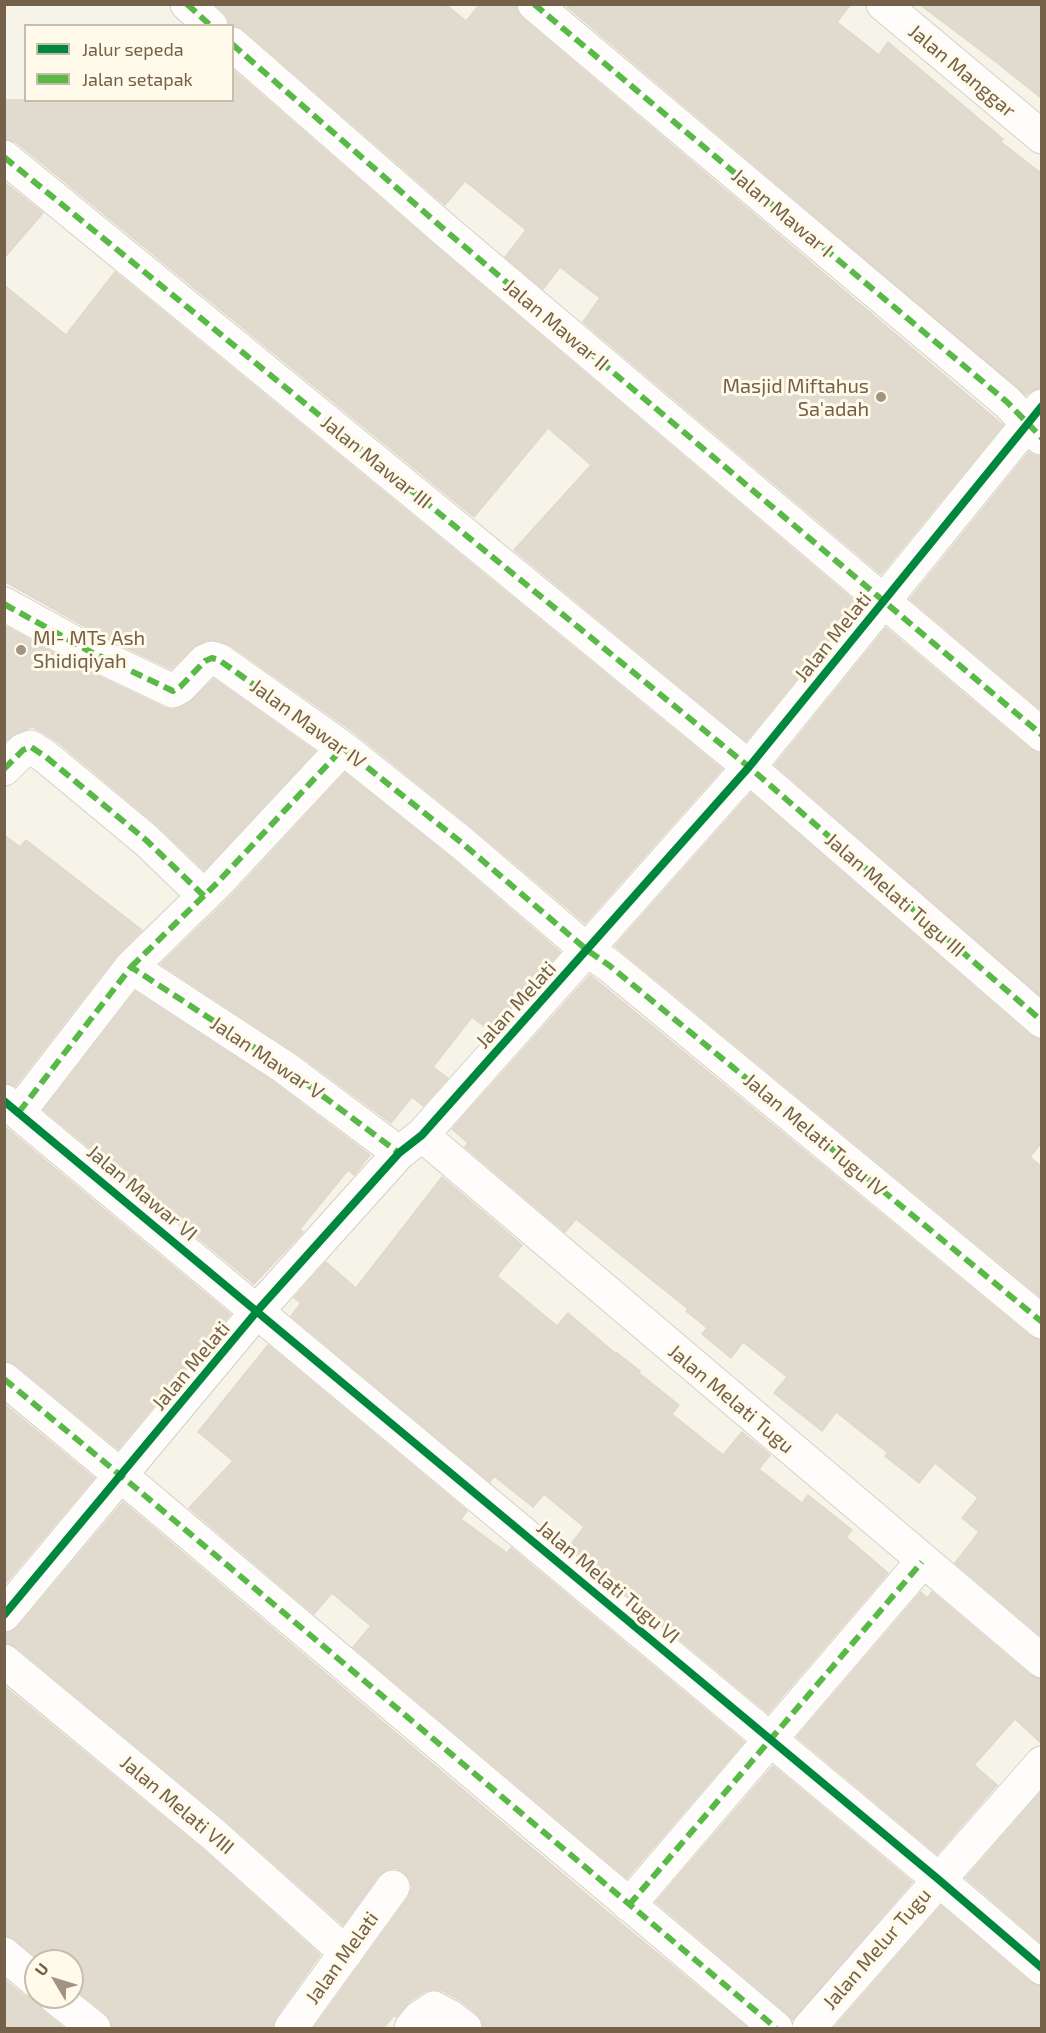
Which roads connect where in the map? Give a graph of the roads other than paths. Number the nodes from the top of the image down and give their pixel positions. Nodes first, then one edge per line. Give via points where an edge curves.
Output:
1 (187, 4) edge
2 (534, 4) edge
3 (883, 4) edge
4 (209, 24) edge
5 (234, 46) edge
6 (1041, 137) edge
7 (4, 157) edge
8 (1037, 423) edge
9 (883, 602) junction
10 (4, 604) edge
11 (1041, 735) edge
12 (343, 748) junction
13 (749, 767) junction
14 (4, 769) edge
15 (204, 896) junction
16 (587, 950) junction
17 (131, 967) junction
18 (1041, 1021) edge
19 (12, 1106) edge
20 (411, 1144) junction
21 (258, 1310) junction
22 (1041, 1322) edge
23 (4, 1379) edge
24 (120, 1476) junction
25 (922, 1562) junction
26 (4, 1615) edge
27 (4, 1661) edge
28 (1041, 1661) edge
29 (771, 1739) junction
30 (1041, 1762) edge
31 (938, 1879) junction
32 (393, 1887) dead end
33 (629, 1905) junction
34 (346, 1953) junction
35 (4, 1954) edge
36 (1041, 1968) edge
37 (24, 1971) edge
38 (70, 2009) edge
39 (422, 2018) edge
40 (94, 2028) edge
41 (291, 2028) edge
42 (465, 2028) edge
43 (776, 2028) edge
44 (809, 2028) edge

1 - 4 street
2 - 8 street, Jalan Mawar I via 1006,402
3 - 6 street, Jalan Manggar
5 - 9 street, Jalan Mawar II
7 - 13 street, Jalan Mawar III
8 - 9 street, Jalan Melati
9 - 11 street, Jalan Mawar II
9 - 13 street, Jalan Melati
10 - 12 street, Jalan Mawar IV via 173,691 205,661 219,660
12 - 15 street
12 - 16 street, Jalan Mawar IV
13 - 16 street, Jalan Melati
13 - 18 street, Jalan Melati Tugu III
14 - 15 street via 31,747 146,840
15 - 17 street
16 - 20 street, Jalan Melati
16 - 22 street, Jalan Melati Tugu IV
17 - 19 street
17 - 20 street, Jalan Mawar V
19 - 21 street, Jalan Mawar VI
20 - 21 street, Jalan Melati
20 - 25 street, Jalan Melati Tugu
21 - 24 street, Jalan Melati
21 - 29 street, Jalan Melati Tugu VI
23 - 24 street
24 - 26 street, Jalan Melati
24 - 33 street
25 - 28 street, Jalan Melati Tugu
25 - 29 street
27 - 34 street, Jalan Melati VIII via 213,1834
29 - 31 street, Jalan Melati Tugu VI
29 - 33 street
30 - 31 street, Jalan Melur Tugu
31 - 36 street, Jalan Melati Tugu VI
31 - 44 street, Jalan Melur Tugu
32 - 34 street, Jalan Melati
33 - 43 street
34 - 41 street, Jalan Melati
35 - 37 street
38 - 40 street
39 - 42 street via 449,2016

